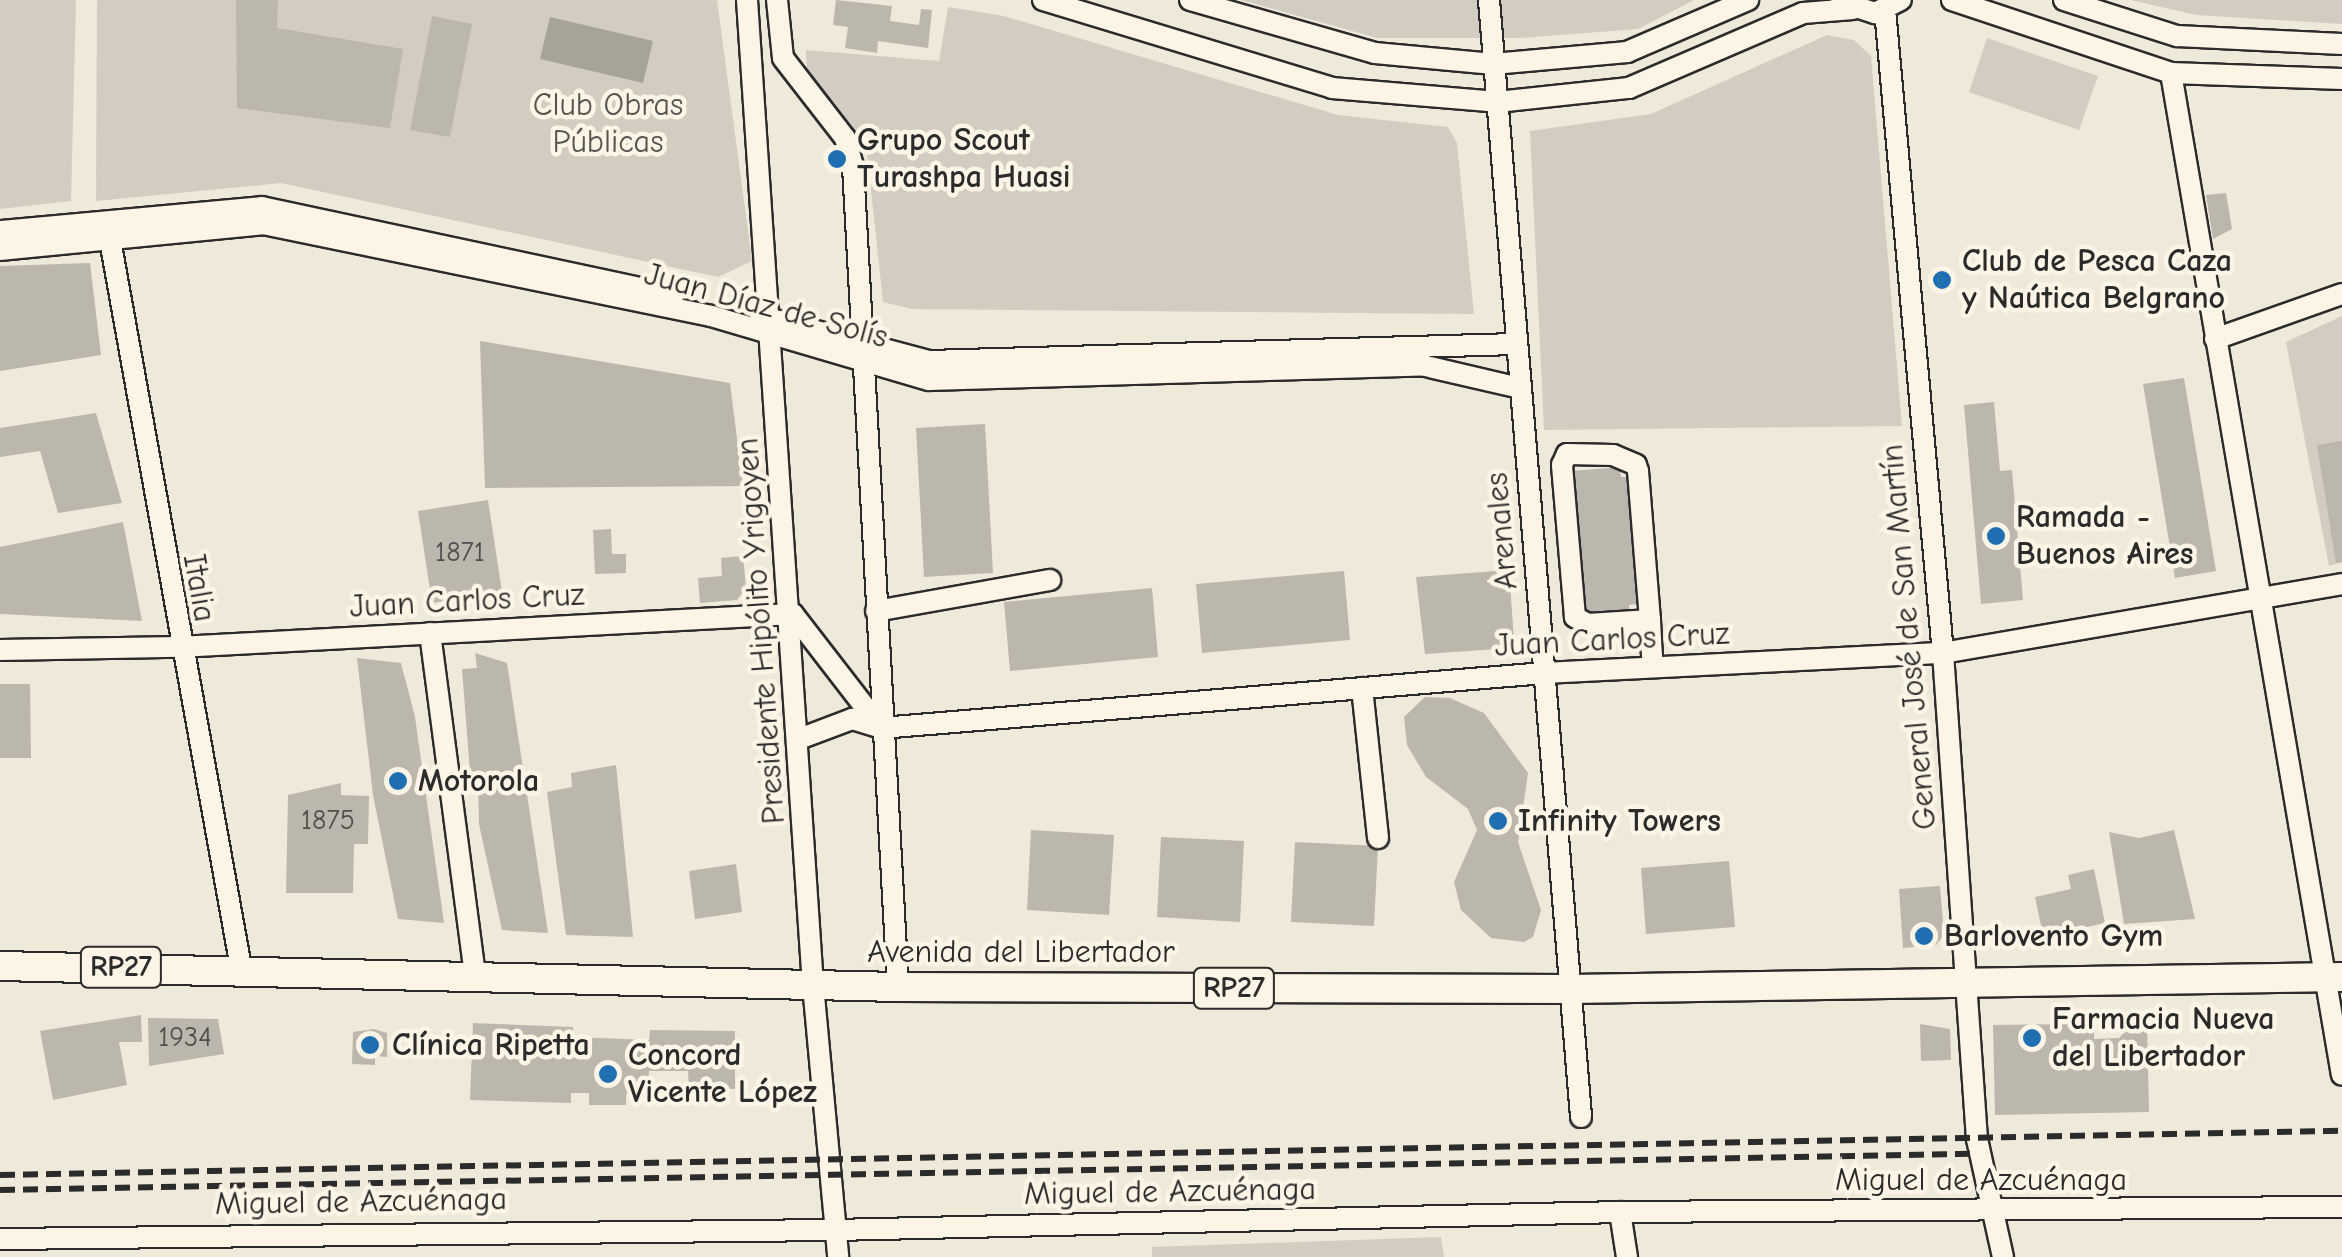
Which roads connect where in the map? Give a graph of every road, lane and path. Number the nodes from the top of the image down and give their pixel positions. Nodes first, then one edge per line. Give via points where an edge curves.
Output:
1 (747, 0) edge
2 (777, 0) edge
3 (1044, 0) edge
4 (1190, 0) edge
5 (1489, 0) edge
6 (1748, 0) edge
7 (1952, 0) edge
8 (2064, 0) edge
9 (1847, 4) edge
10 (1893, 5) edge
11 (2342, 44) edge
12 (1494, 64) junction
13 (2171, 73) junction
14 (2342, 79) edge
15 (1497, 102) junction
16 (108, 225) junction
17 (0, 231) edge
18 (0, 250) edge
19 (2342, 294) edge
20 (770, 326) junction
21 (2215, 340) junction
22 (1516, 344) junction
23 (864, 354) junction
24 (1520, 388) junction
25 (1563, 480) junction
26 (1528, 482) junction
27 (1050, 580) dead end
28 (2342, 584) edge
29 (2258, 599) junction
30 (1574, 607) junction
31 (1539, 609) junction
32 (876, 611) junction
33 (793, 614) junction
34 (1650, 620) junction
35 (430, 633) junction
36 (179, 647) junction
37 (0, 650) edge
38 (1943, 653) junction
39 (1654, 667) junction
40 (1544, 672) junction
41 (1362, 688) junction
42 (881, 728) junction
43 (799, 740) junction
44 (1378, 838) dead end
45 (0, 966) edge
46 (241, 968) junction
47 (475, 974) junction
48 (2333, 977) edge
49 (1964, 980) junction
50 (813, 986) junction
51 (898, 987) junction
52 (1570, 989) junction
53 (2342, 1076) edge
54 (1581, 1117) dead end
55 (2342, 1207) edge
56 (1620, 1212) junction
57 (1995, 1212) junction
58 (834, 1230) junction
59 (0, 1239) edge
60 (838, 1257) edge
61 (1627, 1257) edge
62 (2003, 1257) edge

1 - 20 street, Presidente Hipólito Yrigoyen
2 - 23 street via 782,58 845,138 853,166
3 - 15 street via 1332,88
4 - 12 street via 1376,54
5 - 12 street, Arenales
6 - 12 street via 1617,54
7 - 13 street
8 - 11 street via 2177,36
9 - 10 street
9 - 15 street via 1804,13 1629,88
10 - 38 street, General José de San Martín
12 - 15 street, Arenales
13 - 14 street
13 - 21 street
15 - 22 street, Arenales
16 - 17 street, Juan Díaz de Solís
16 - 18 street, Juan Díaz de Solís
16 - 20 street, Juan Díaz de Solís via 262,206
16 - 36 street, Italia
19 - 21 street
20 - 23 street, Juan Díaz de Solís
20 - 33 street, Presidente Hipólito Yrigoyen
21 - 29 street
22 - 23 street, Juan Díaz de Solís via 929,362
22 - 24 street, Arenales
23 - 24 street, Juan Díaz de Solís via 929,380 1421,365
23 - 32 street
24 - 26 street, Arenales
25 - 26 street
25 - 30 street
25 - 34 street via 1567,454 1614,455 1636,465
26 - 31 street, Arenales
27 - 32 street
28 - 29 street, Juan Carlos Cruz
29 - 38 street, Juan Carlos Cruz
29 - 48 street
30 - 31 street
30 - 34 street via 1582,623
31 - 40 street, Arenales
32 - 42 street
33 - 35 street, Juan Carlos Cruz
33 - 42 street
33 - 43 street, Presidente Hipólito Yrigoyen
34 - 39 street
35 - 36 street, Juan Carlos Cruz
35 - 47 street
36 - 37 street, Juan Carlos Cruz
36 - 46 street, Italia
38 - 39 street, Juan Carlos Cruz
38 - 49 street, General José de San Martín
39 - 40 street, Juan Carlos Cruz
40 - 41 street, Juan Carlos Cruz
40 - 52 street, Arenales
41 - 42 street, Juan Carlos Cruz
41 - 44 street
42 - 43 street, Juan Carlos Cruz via 852,719
42 - 51 street
43 - 50 street, Presidente Hipólito Yrigoyen
45 - 46 main road, Avenida del Libertador / RP27
46 - 47 main road, Avenida del Libertador / RP27
47 - 50 main road, Avenida del Libertador / RP27
48 - 49 main road, Avenida del Libertador / RP27
48 - 53 street
49 - 52 main road, Avenida del Libertador / RP27
49 - 57 street, General José de San Martín via 1976,1139 1984,1190
50 - 51 main road, Avenida del Libertador / RP27
50 - 58 street, Presidente Hipólito Yrigoyen
51 - 52 main road, Avenida del Libertador / RP27
52 - 54 street, Arenales
55 - 57 street, Miguel de Azcuénaga
56 - 57 street, Miguel de Azcuénaga
56 - 58 street, Miguel de Azcuénaga
56 - 61 street
57 - 62 street, General José de San Martín
58 - 59 street, Miguel de Azcuénaga
58 - 60 street, Presidente Hipólito Yrigoyen

